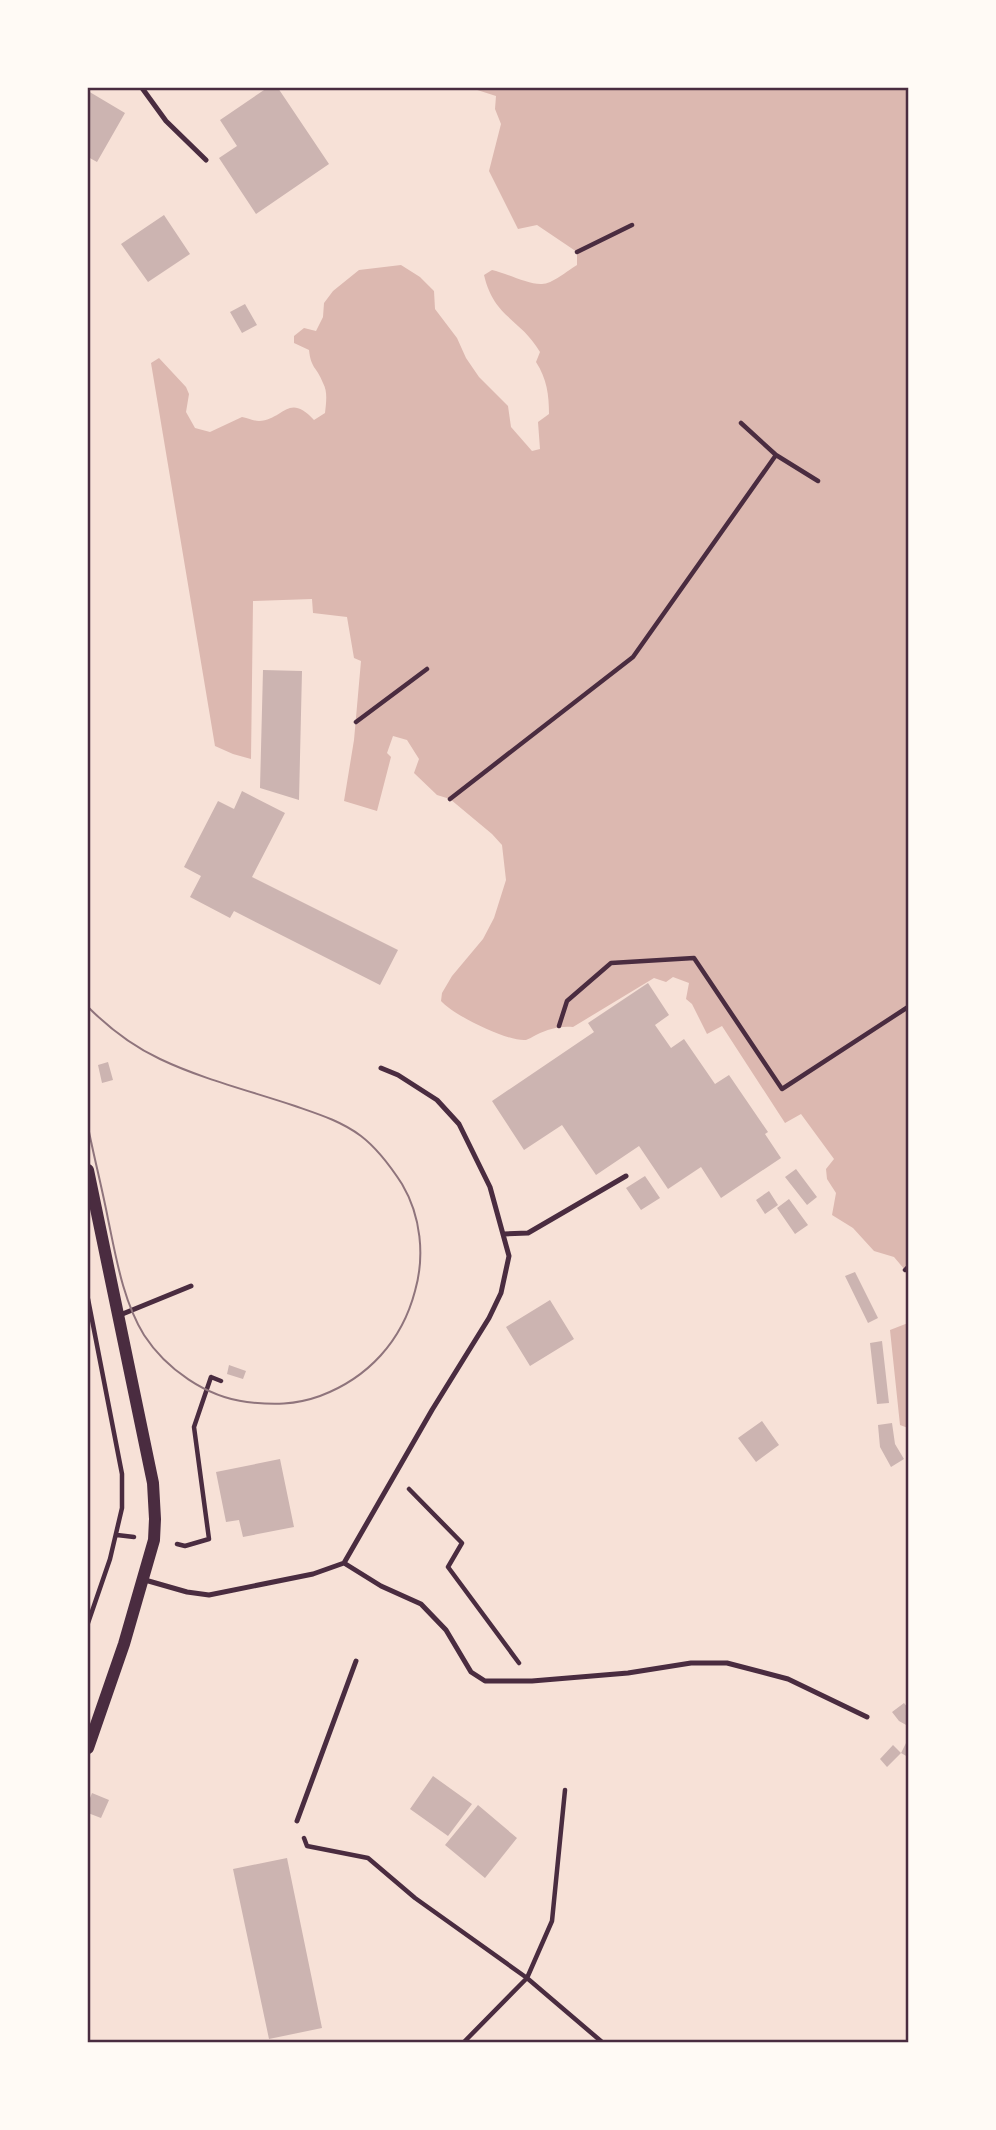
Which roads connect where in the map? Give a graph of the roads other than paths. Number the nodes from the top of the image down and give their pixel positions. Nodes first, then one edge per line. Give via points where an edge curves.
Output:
1 (142, 88) edge
2 (205, 160) dead end
3 (381, 1068) dead end
4 (88, 1170) edge
5 (626, 1176) dead end
6 (504, 1234) junction
7 (191, 1286) dead end
8 (118, 1316) junction
9 (344, 1563) junction
10 (144, 1580) junction
11 (356, 1661) dead end
12 (867, 1717) dead end
13 (88, 1748) edge
14 (297, 1821) road end

1 - 2 lane via 166,121
3 - 6 lane via 437,1100 459,1124 490,1187
4 - 8 street
5 - 6 lane via 528,1233
6 - 9 lane via 509,1256 489,1318
7 - 8 lane
8 - 10 street via 153,1483 154,1541
9 - 10 lane via 313,1574 209,1595
9 - 12 lane via 421,1604 446,1630 468,1667 485,1681 532,1681 727,1662 788,1679
10 - 13 street
11 - 14 lane

